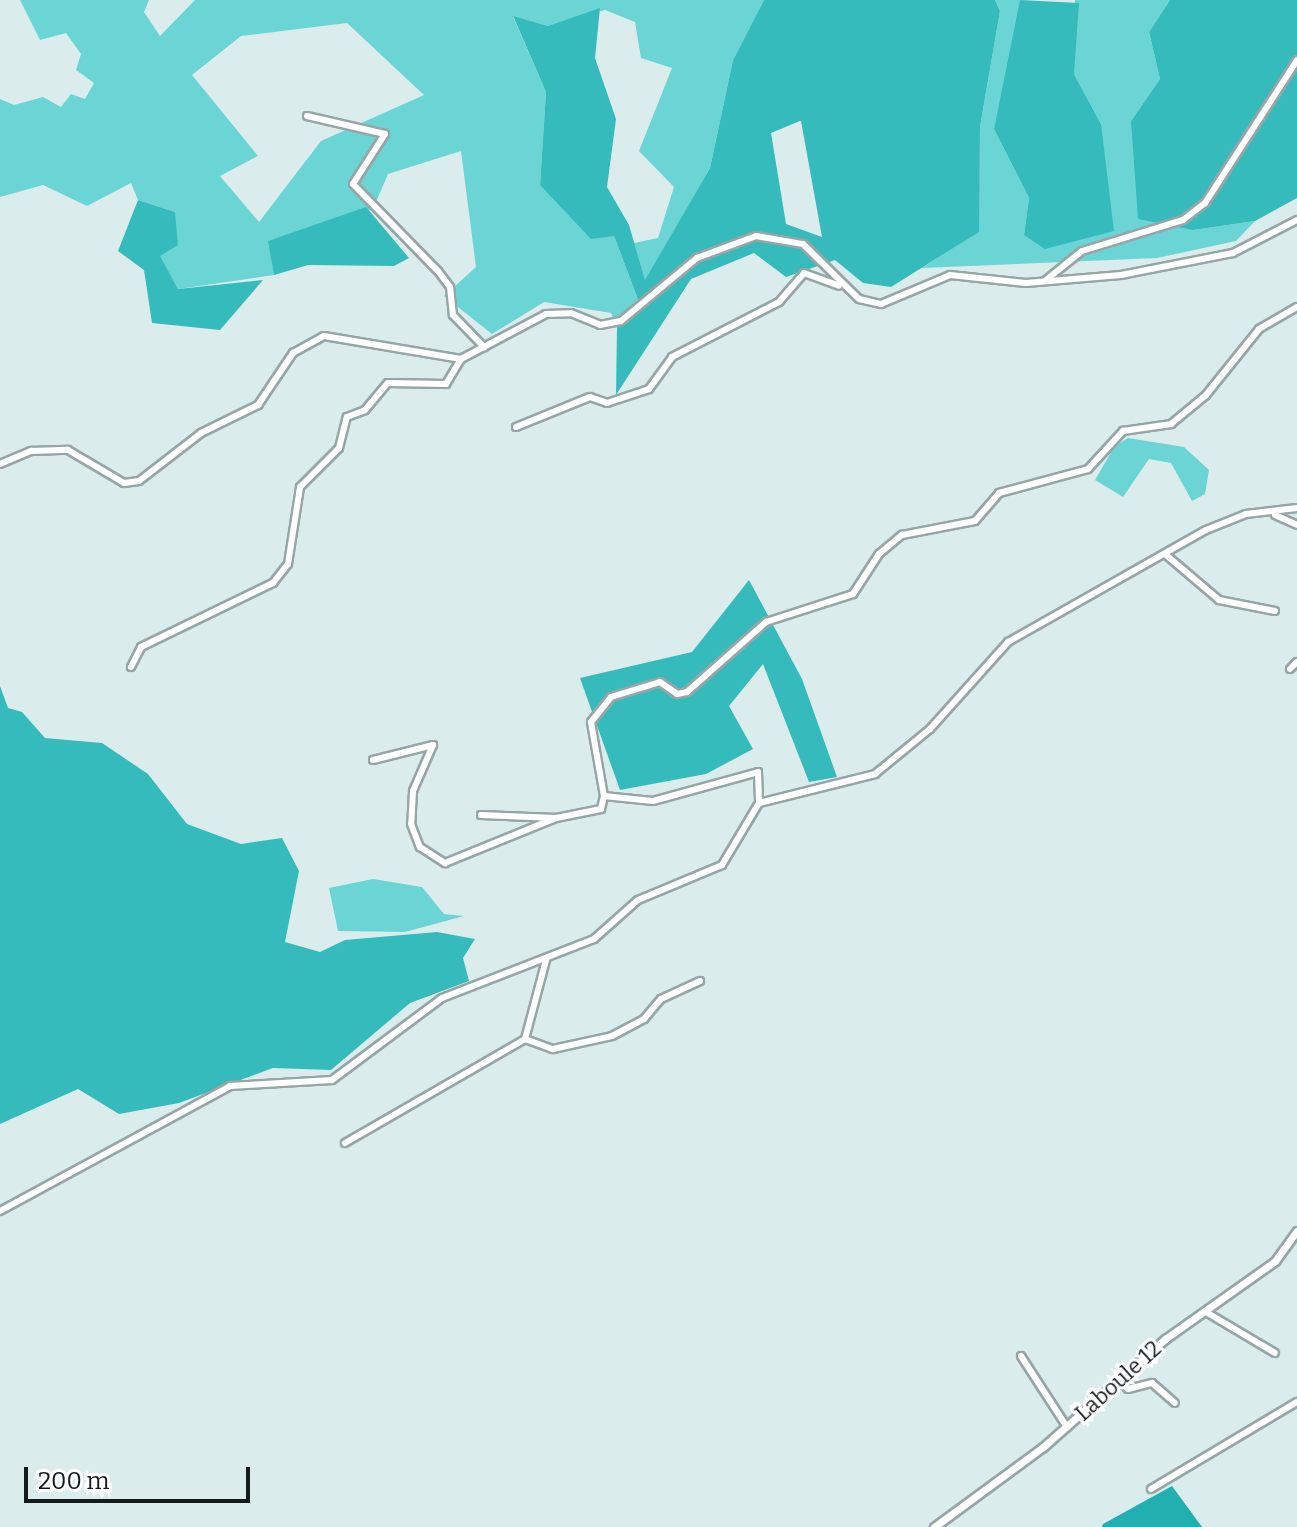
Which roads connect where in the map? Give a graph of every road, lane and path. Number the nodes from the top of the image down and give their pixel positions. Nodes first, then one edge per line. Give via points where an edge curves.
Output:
1 (1297, 60) edge
2 (307, 116) dead end
3 (1297, 220) edge
4 (1046, 280) junction
5 (859, 299) junction
6 (1297, 307) edge
7 (484, 347) junction
8 (461, 359) junction
9 (516, 427) dead end
10 (0, 464) edge
11 (1297, 508) edge
12 (1275, 515) junction
13 (1297, 525) edge
14 (1165, 554) junction
15 (1275, 611) dead end
16 (1297, 662) edge
17 (131, 667) dead end
18 (1290, 669) dead end
19 (373, 760) dead end
20 (604, 796) junction
21 (759, 803) junction
22 (481, 815) dead end
23 (556, 818) junction
24 (546, 960) junction
25 (700, 981) dead end
26 (525, 1039) junction
27 (345, 1143) dead end
28 (0, 1211) edge
29 (1297, 1231) edge
30 (1206, 1312) junction
31 (1275, 1353) dead end
32 (1021, 1356) dead end
33 (1118, 1379) junction
34 (1297, 1402) edge
35 (1175, 1403) dead end
36 (1067, 1427) junction
37 (1151, 1489) dead end
38 (945, 1523) edge
39 (934, 1527) edge

1 - 4 street via 1205,203 1183,220 1082,251
2 - 7 street via 385,134 353,184 438,271 450,287 453,315
3 - 4 street via 1242,251 1121,275
4 - 5 street via 1004,283 950,275 881,304
5 - 7 street via 803,244 756,236 697,258 621,321 600,325 571,313 546,314
5 - 9 street via 804,273 779,302 672,357 649,389 607,403 590,397
6 - 20 street via 1259,329 1206,395 1171,424 1123,431 1088,469 999,493 975,521 902,535 879,554 853,594 758,627 687,692 677,694 660,682 611,697 591,722
7 - 8 street
8 - 10 street via 324,336 293,353 258,405 201,433 139,481 124,483 68,450 31,451
8 - 17 street via 446,384 388,383 365,410 347,417 339,448 300,487 288,564 273,583 141,647
11 - 12 street
12 - 13 street
12 - 14 street via 1233,518
14 - 15 street via 1219,600
14 - 21 street via 1008,642 940,719 875,774
16 - 18 street
19 - 23 street via 433,745 413,791 411,824 420,847 445,863
20 - 21 street via 653,801 758,772
20 - 23 street via 601,809
21 - 24 street via 722,865 647,895 604,933
22 - 23 street
24 - 26 street
24 - 28 street via 442,998 332,1080 230,1086
25 - 26 street via 661,999 644,1019 612,1036 553,1049
26 - 27 street
29 - 30 street, Laboule 12 via 1275,1261
30 - 31 street
30 - 33 street, Laboule 12
32 - 36 street
33 - 35 street via 1128,1389 1152,1383
33 - 36 street, Laboule 12
34 - 37 street
36 - 38 street, Laboule 12
38 - 39 street, Laboule 12

